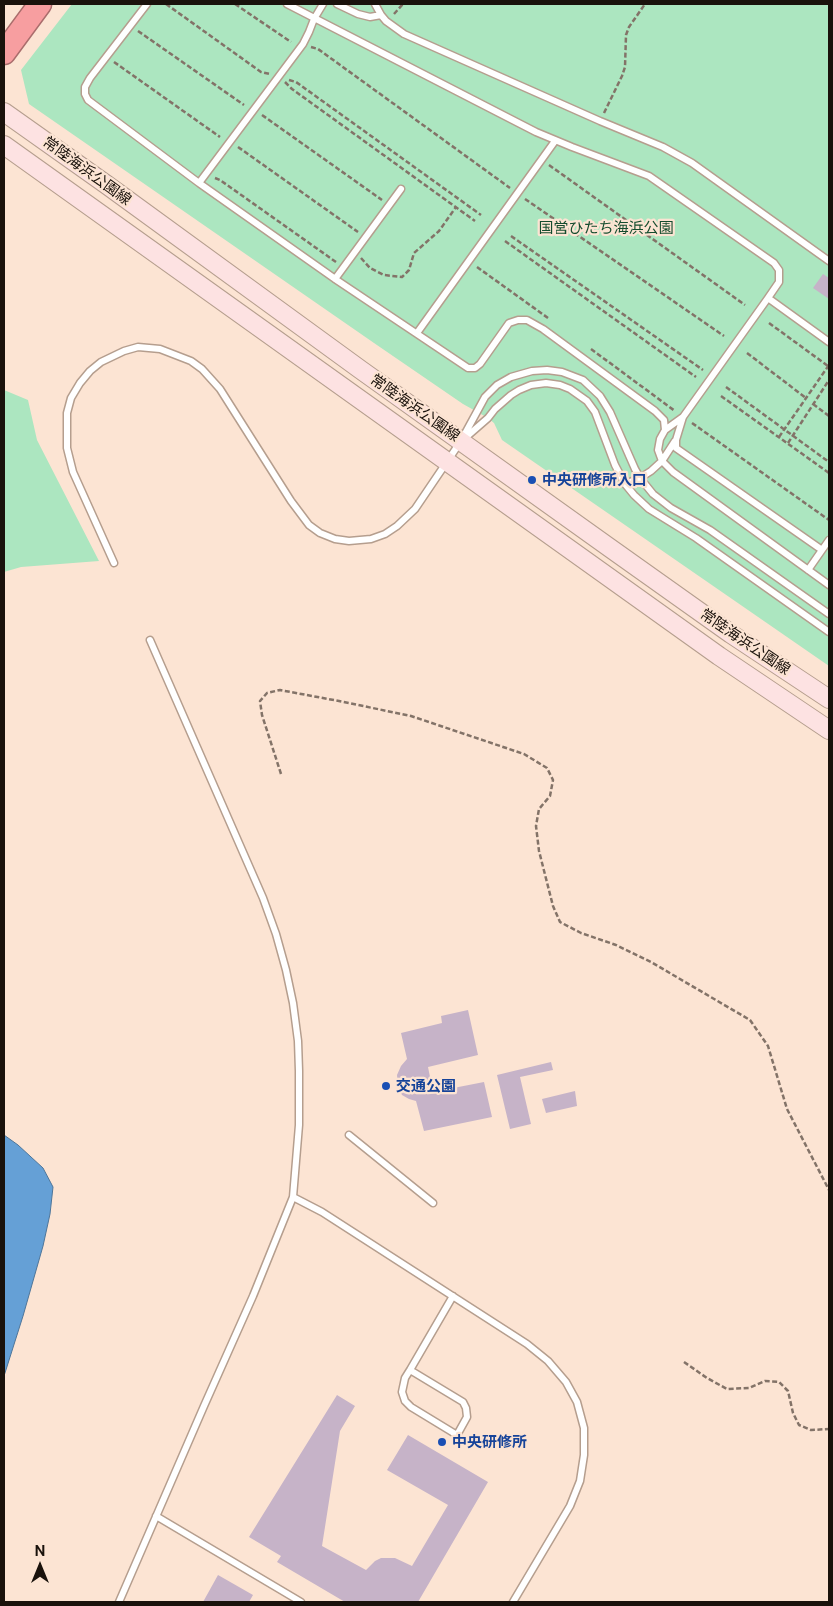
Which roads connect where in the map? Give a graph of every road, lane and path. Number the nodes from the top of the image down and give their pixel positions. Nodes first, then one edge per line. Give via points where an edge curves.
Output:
1 (40, 4) edge
2 (147, 4) edge
3 (166, 4) edge
4 (235, 4) edge
5 (286, 4) edge
6 (323, 4) edge
7 (337, 4) edge
8 (376, 4) edge
9 (403, 4) edge
10 (381, 15) junction
11 (314, 19) junction
12 (386, 21) junction
13 (303, 44) junction
14 (4, 53) edge
15 (278, 76) junction
16 (4, 112) edge
17 (555, 140) junction
18 (4, 145) edge
19 (542, 160) junction
20 (204, 175) junction
21 (198, 183) junction
22 (401, 190) dead end
23 (518, 193) junction
24 (456, 207) junction
25 (481, 215) dead end
26 (476, 221) dead end
27 (511, 236) dead end
28 (505, 241) dead end
29 (354, 252) junction
30 (468, 261) junction
31 (829, 261) edge
32 (343, 267) junction
33 (335, 279) junction
34 (768, 298) junction
35 (745, 305) dead end
36 (552, 321) dead end
37 (769, 323) dead end
38 (417, 333) junction
39 (724, 336) dead end
40 (829, 342) edge
41 (583, 344) dead end
42 (747, 353) dead end
43 (829, 366) edge
44 (702, 370) dead end
45 (696, 377) dead end
46 (829, 380) edge
47 (726, 387) dead end
48 (721, 396) dead end
49 (806, 398) junction
50 (813, 404) junction
51 (829, 416) edge
52 (683, 417) junction
53 (784, 429) junction
54 (665, 430) junction
55 (792, 435) junction
56 (779, 437) junction
57 (676, 440) junction
58 (461, 441) junction
59 (788, 443) junction
60 (662, 461) junction
61 (447, 462) junction
62 (829, 462) edge
63 (829, 473) edge
64 (640, 478) junction
65 (625, 484) junction
66 (829, 520) edge
67 (829, 540) edge
68 (822, 550) junction
69 (114, 563) dead end
70 (808, 570) junction
71 (829, 585) edge
72 (829, 614) edge
73 (829, 632) edge
74 (150, 640) dead end
75 (829, 699) edge
76 (829, 730) edge
77 (281, 774) dead end
78 (349, 1135) dead end
79 (829, 1190) edge
80 (293, 1197) junction
81 (433, 1203) dead end
82 (452, 1296) junction
83 (684, 1362) dead end
84 (410, 1370) junction
85 (829, 1428) edge
86 (156, 1516) junction
87 (119, 1602) edge
88 (301, 1602) edge
89 (513, 1602) edge

1 - 14 highway
2 - 21 lane via 90,78 84,94
3 - 15 path via 261,72
4 - 13 path via 289,42
5 - 11 lane
6 - 11 lane
7 - 10 lane via 370,17
8 - 10 lane
9 - 12 path
10 - 12 lane
11 - 13 lane
11 - 17 lane
12 - 31 lane via 404,34 663,147 692,163
13 - 15 lane
13 - 23 path via 318,49
15 - 20 lane
15 - 24 path
15 - 25 path via 296,82
16 - 58 main road, 常陸海浜公園線
17 - 19 lane
17 - 34 lane via 649,176 774,263 779,270 779,282
18 - 61 main road, 常陸海浜公園線
19 - 23 lane
19 - 35 path
20 - 21 lane
20 - 32 path via 220,180
21 - 33 lane
22 - 29 lane
23 - 30 lane
23 - 39 path
24 - 26 path
24 - 29 path via 439,231 414,253 409,270 402,276 384,275 370,268
27 - 44 path
28 - 45 path
29 - 32 lane
30 - 36 path
30 - 38 lane
32 - 33 lane
33 - 38 lane
34 - 40 lane
34 - 52 lane
37 - 43 path
38 - 54 lane via 468,368 475,368 509,323 527,320 655,411 664,420
41 - 52 path
42 - 49 path
43 - 49 path
46 - 50 path
47 - 53 path
48 - 56 path
49 - 53 path
50 - 51 path
50 - 55 path
52 - 54 lane
52 - 57 lane
52 - 66 path
53 - 55 path
53 - 56 path
54 - 60 lane via 658,450
55 - 59 path
55 - 62 path
56 - 59 path
57 - 60 lane
57 - 68 lane via 679,451
58 - 61 lane
58 - 64 lane via 485,397 497,385 532,371 562,372 583,380 600,396
58 - 65 lane via 511,394 531,385 560,385 580,396 595,412
58 - 75 main road, 常陸海浜公園線 via 731,634
59 - 63 path
60 - 64 lane
60 - 70 lane
61 - 69 lane via 398,526 371,539 335,539 309,525 220,388 202,369 160,349 138,347 124,351 90,370 71,398 67,414 67,448 73,472
61 - 76 main road, 常陸海浜公園線 via 719,656
64 - 65 lane
64 - 72 lane via 671,508 710,530
65 - 73 lane via 649,509 696,538
67 - 68 lane
68 - 70 lane
70 - 71 lane
74 - 80 lane via 263,898 286,970 299,1071 299,1125
77 - 79 path via 260,701 267,693 280,690 411,716 524,754 547,768 553,780 550,796 539,809 536,826 539,850 560,922 651,962 750,1020 768,1046 787,1109
78 - 81 lane
80 - 82 lane via 322,1212
80 - 86 lane
82 - 84 lane
82 - 89 lane via 548,1361 566,1382 577,1402 584,1428 582,1472 570,1506
83 - 85 path via 727,1389 749,1388 765,1381 779,1382 788,1391 799,1425 810,1430
84 - 84 lane via 463,1402 467,1417 457,1435 405,1401 402,1392
86 - 87 lane
86 - 88 lane

